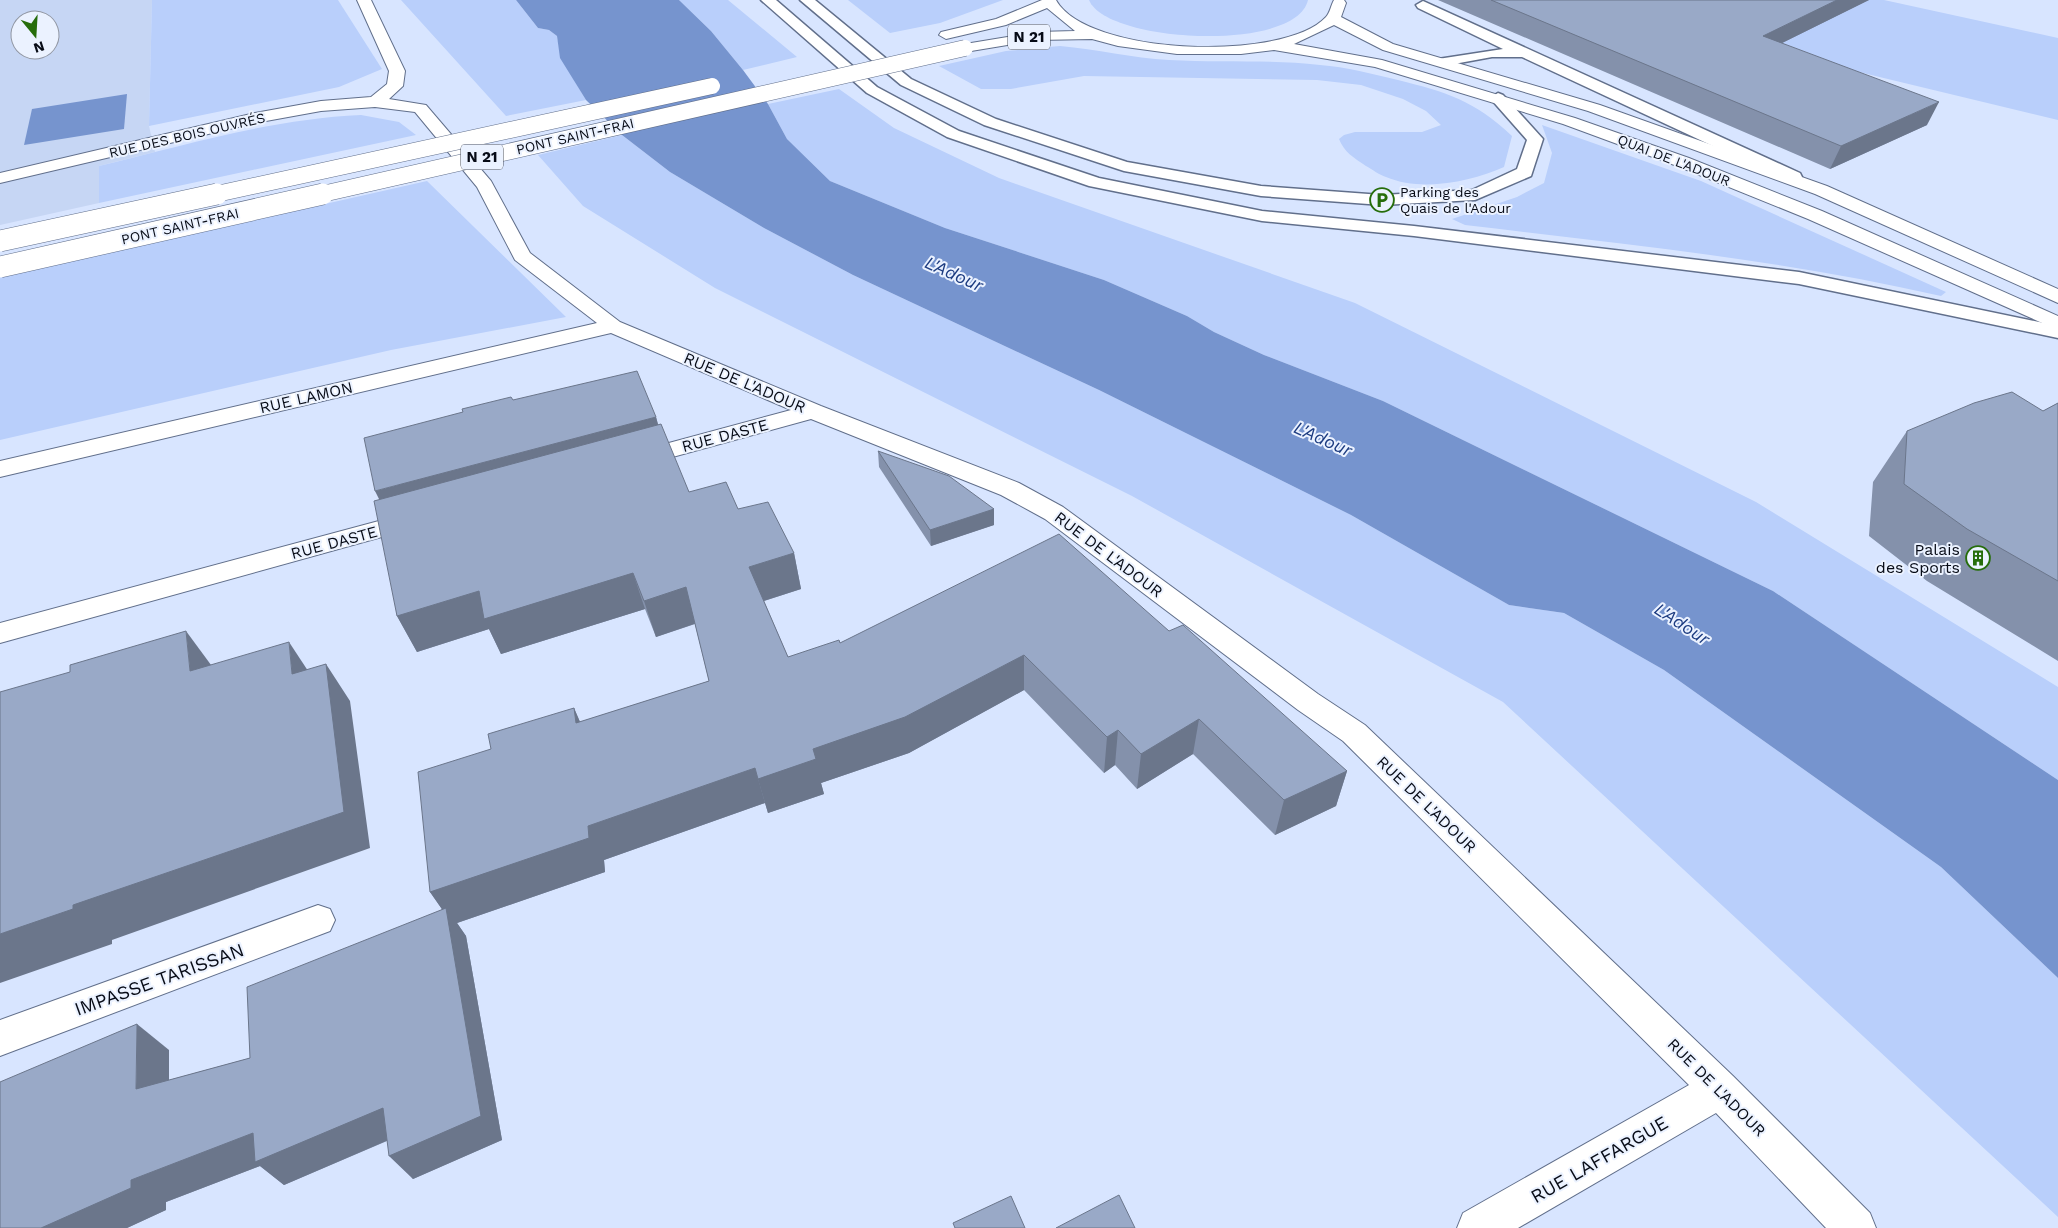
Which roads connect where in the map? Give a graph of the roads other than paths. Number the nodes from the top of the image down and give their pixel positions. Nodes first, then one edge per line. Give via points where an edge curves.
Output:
1 (364, 0) edge
2 (768, 0) edge
3 (807, 0) edge
4 (1338, 0) edge
5 (1049, 1) edge
6 (1423, 5) dead end
7 (1333, 18) junction
8 (1094, 34) junction
9 (926, 39) dead end
10 (1273, 45) junction
11 (887, 48) dead end
12 (1524, 53) junction
13 (819, 62) dead end
14 (1443, 62) junction
15 (731, 82) dead end
16 (1498, 98) junction
17 (375, 102) junction
18 (0, 178) edge
19 (1821, 190) junction
20 (1382, 200) junction
21 (1390, 228) junction
22 (0, 241) edge
23 (0, 266) edge
24 (2058, 297) edge
25 (2058, 324) edge
26 (612, 326) junction
27 (2058, 332) edge
28 (813, 410) junction
29 (611, 466) edge
30 (0, 469) edge
31 (438, 513) edge
32 (0, 633) edge
33 (318, 920) dead end
34 (0, 1038) edge
35 (1720, 1089) junction
36 (1478, 1228) edge
37 (1855, 1228) edge

1 - 17 main road via 397,71 395,86
2 - 21 lane via 872,90 954,134 1095,182 1262,216
3 - 20 lane via 906,82 990,122 1124,166 1260,191
4 - 7 main road
5 - 8 main road via 1063,19
5 - 9 main road, N 21 via 1000,22
6 - 12 lane
7 - 10 main road via 1311,34
7 - 14 main road, QUAI DE L'ADOUR via 1388,47
8 - 10 main road via 1149,48 1204,51
8 - 23 main road, PONT SAINT-FRAI / N 21, bridge via 1037,36 965,48
10 - 16 main road, QUAI DE L'ADOUR via 1377,63
11 - 13 main road
12 - 14 lane via 1492,53
12 - 19 lane
14 - 19 main road, QUAI DE L'ADOUR via 1594,108
15 - 22 main road, PONT SAINT-FRAI / N 21, bridge
16 - 20 lane via 1535,139 1525,172 1475,195
16 - 25 main road, QUAI DE L'ADOUR via 1683,162 1806,211
17 - 18 main road, RUE DES BOIS OUVRÉS via 321,106 255,118
17 - 26 main road, RUE DE L'ADOUR via 420,108 485,186 522,256
19 - 24 main road, QUAI DE L'ADOUR
20 - 21 lane
21 - 27 lane via 1799,278
26 - 28 main road, RUE DE L'ADOUR
26 - 30 main road, RUE LAMON
28 - 29 main road, RUE DASTE
28 - 35 main road, RUE DE L'ADOUR via 1010,489 1054,512 1354,733
31 - 32 main road, RUE DASTE
33 - 34 main road, IMPASSE TARISSAN
35 - 36 main road, RUE LAFFARGUE
35 - 37 main road, RUE DE L'ADOUR

